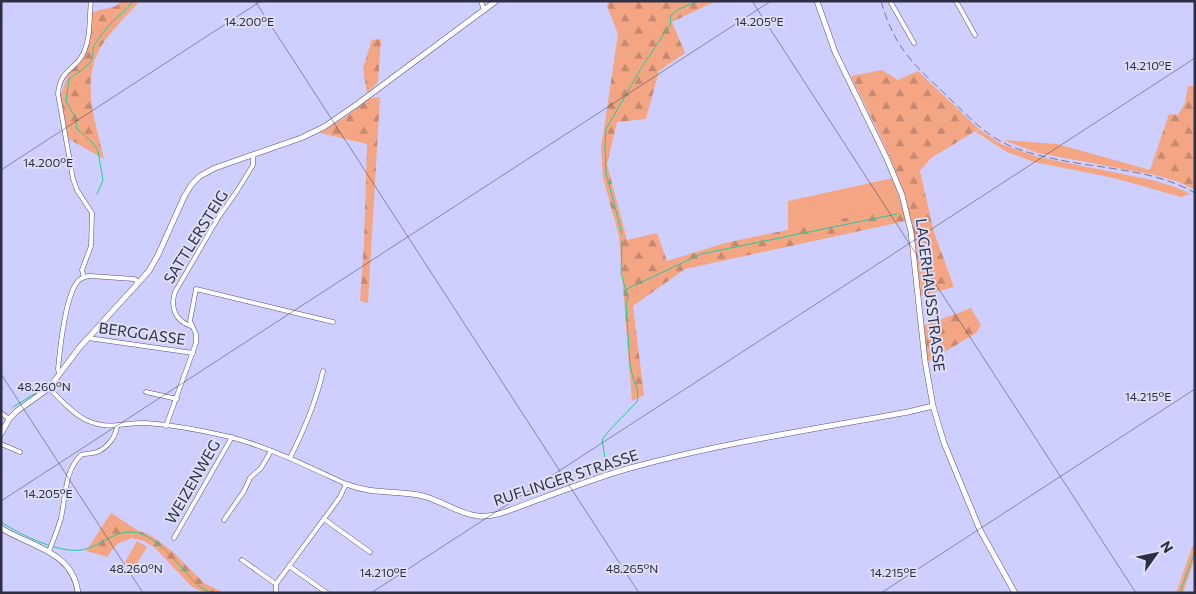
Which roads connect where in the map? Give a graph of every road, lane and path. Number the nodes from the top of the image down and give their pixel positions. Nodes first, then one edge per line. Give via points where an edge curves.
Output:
1 (91, 1) edge
2 (481, 1) edge
3 (496, 1) edge
4 (817, 1) edge
5 (890, 1) edge
6 (956, 1) edge
7 (484, 10) junction
8 (975, 35) dead end
9 (914, 43) dead end
10 (253, 155) junction
11 (84, 277) junction
12 (140, 282) junction
13 (333, 322) dead end
14 (191, 326) junction
15 (88, 338) junction
16 (193, 353) junction
17 (323, 371) dead end
18 (60, 373) junction
19 (49, 388) junction
20 (146, 392) dead end
21 (177, 399) junction
22 (933, 406) junction
23 (1, 413) edge
24 (10, 419) junction
25 (117, 426) junction
26 (166, 426) junction
27 (1, 434) edge
28 (232, 437) junction
29 (1, 444) edge
30 (271, 451) junction
31 (20, 452) dead end
32 (290, 458) junction
33 (346, 484) junction
34 (324, 519) junction
35 (224, 520) dead end
36 (1, 528) edge
37 (174, 538) dead end
38 (50, 547) junction
39 (370, 552) dead end
40 (242, 560) dead end
41 (289, 566) junction
42 (276, 584) junction
43 (78, 593) edge
44 (276, 593) edge
45 (327, 593) edge
46 (1015, 593) edge

1 - 11 street via 85,50 64,75 58,94 75,185 92,213 91,246 82,270
2 - 7 street
3 - 7 street
4 - 22 street, LAGERHAUSSTRASSE via 835,52 902,195 911,232 922,343
5 - 9 street
6 - 8 street
7 - 10 street via 333,121 308,135
10 - 12 street via 215,168 195,181 180,204 154,264
10 - 14 street, SATTLERSTEIG via 253,165 173,295 175,314
11 - 12 street
11 - 18 street via 76,285 67,312
12 - 15 street
13 - 14 street via 196,290
14 - 16 street via 197,337
15 - 16 street, BERGGASSE
15 - 18 street
16 - 21 street
17 - 32 street via 318,396
18 - 19 street
19 - 24 street
19 - 25 street, RUFLINGER STRASSE via 82,418
20 - 21 street
21 - 26 street
22 - 33 street, RUFLINGER STRASSE via 651,462 487,516 470,514 421,496 366,491
22 - 46 street, LAGERHAUSSTRASSE via 973,515
23 - 24 street
24 - 27 street
25 - 26 street, RUFLINGER STRASSE via 135,423
25 - 38 street via 116,434 104,447 81,455 73,465
26 - 28 street, RUFLINGER STRASSE
28 - 30 street, RUFLINGER STRASSE
28 - 37 street, WEIZENWEG
29 - 31 street
30 - 32 street, RUFLINGER STRASSE
30 - 35 street
32 - 33 street, RUFLINGER STRASSE
33 - 34 street
34 - 39 street
34 - 41 street
36 - 38 street
38 - 43 street via 72,571
40 - 42 street
41 - 42 street
41 - 45 street
42 - 44 street

